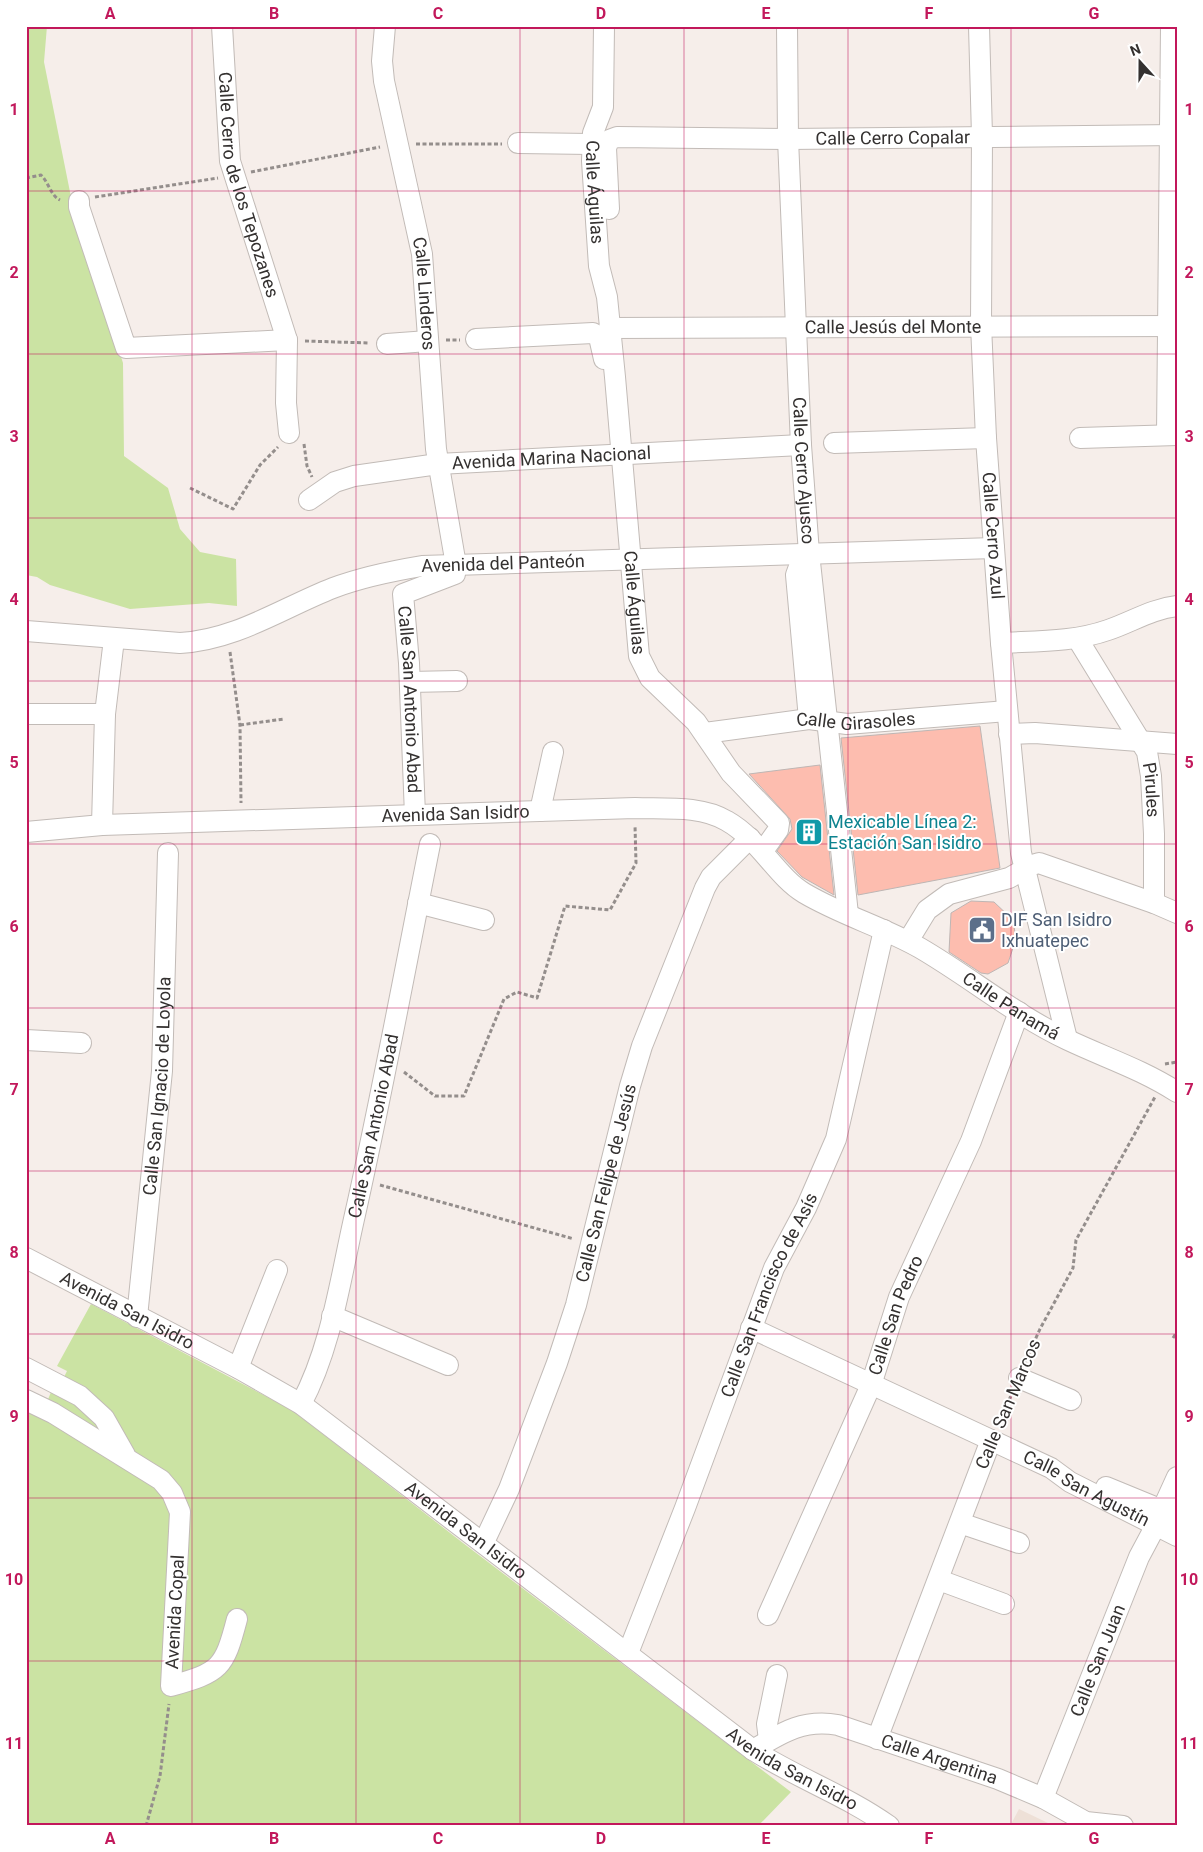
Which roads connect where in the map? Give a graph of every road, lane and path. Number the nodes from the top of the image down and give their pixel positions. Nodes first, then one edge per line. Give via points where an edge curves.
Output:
1 (222, 26) edge
2 (385, 26) edge
3 (604, 26) edge
4 (787, 26) edge
5 (978, 26) edge
6 (1170, 26) edge
7 (1173, 135) edge
8 (982, 136) junction
9 (788, 139) junction
10 (600, 142) junction
11 (398, 144) junction
12 (518, 144) joint
13 (26, 178) edge
14 (79, 201) joint
15 (796, 326) junction
16 (981, 326) junction
17 (1173, 326) edge
18 (609, 328) junction
19 (476, 339) joint
20 (287, 340) junction
21 (428, 342) junction
22 (387, 344) joint
23 (618, 404) junction
24 (289, 433) joint
25 (1172, 435) edge
26 (986, 438) junction
27 (1080, 438) dead end
28 (834, 443) dead end
29 (801, 445) junction
30 (621, 453) junction
31 (438, 464) junction
32 (190, 488) dead end
33 (310, 500) dead end
34 (994, 548) junction
35 (809, 553) junction
36 (630, 561) junction
37 (456, 565) junction
38 (1177, 606) edge
39 (26, 630) edge
40 (227, 636) junction
41 (1077, 638) junction
42 (114, 639) junction
43 (1001, 643) junction
44 (457, 681) dead end
45 (410, 682) junction
46 (1007, 711) junction
47 (26, 714) edge
48 (105, 714) junction
49 (284, 719) dead end
50 (818, 721) junction
51 (240, 725) junction
52 (705, 733) junction
53 (1009, 734) junction
54 (1143, 743) junction
55 (1177, 744) edge
56 (553, 752) dead end
57 (635, 808) junction
58 (540, 811) junction
59 (415, 815) junction
60 (241, 821) junction
61 (102, 825) junction
62 (26, 832) edge
63 (430, 844) dead end
64 (757, 844) junction
65 (168, 854) dead end
66 (1024, 870) junction
67 (418, 903) junction
68 (1154, 903) junction
69 (1177, 913) edge
70 (848, 914) junction
71 (484, 920) dead end
72 (884, 930) junction
73 (908, 942) junction
74 (1020, 1012) junction
75 (1067, 1039) junction
76 (26, 1040) edge
77 (81, 1043) dead end
78 (388, 1059) junction
79 (1170, 1087) edge
80 (362, 1180) junction
81 (591, 1244) junction
82 (26, 1258) edge
83 (277, 1270) dead end
84 (332, 1316) junction
85 (137, 1317) junction
86 (751, 1328) junction
87 (1177, 1332) edge
88 (1173, 1338) dead end
89 (448, 1365) dead end
90 (26, 1368) edge
91 (238, 1368) junction
92 (44, 1378) junction
93 (1019, 1378) junction
94 (871, 1385) junction
95 (1070, 1400) dead end
96 (29, 1402) edge
97 (301, 1404) junction
98 (991, 1440) junction
99 (126, 1457) junction
100 (1177, 1476) edge
101 (1165, 1518) edge
102 (960, 1522) junction
103 (1177, 1536) edge
104 (484, 1542) junction
105 (1019, 1543) dead end
106 (939, 1580) junction
107 (1004, 1604) dead end
108 (768, 1615) dead end
109 (237, 1619) dead end
110 (628, 1653) junction
111 (777, 1675) dead end
112 (171, 1686) junction
113 (877, 1739) junction
114 (761, 1745) junction
115 (1043, 1798) junction
116 (1088, 1824) edge
117 (146, 1826) edge
118 (889, 1826) edge
119 (1123, 1826) edge

1 - 20 street, Calle Cerro de los Tepozanes via 230,160
2 - 11 street, Calle Linderos via 384,81
3 - 10 street, Calle Águilas via 603,107 593,133
4 - 9 street, Calle Cerro Ajusco
5 - 8 street, Calle Cerro Azul
6 - 7 street
7 - 8 street, Calle Cerro Copalar
7 - 17 street
8 - 9 street, Calle Cerro Copalar
8 - 16 street, Calle Cerro Azul
9 - 10 street, Calle Cerro Copalar via 617,137
9 - 15 street, Calle Cerro Ajusco
10 - 12 street, Calle Cerro Copalar
10 - 18 street, Calle Águilas via 599,266 607,297
11 - 12 path
11 - 21 street, Calle Linderos via 422,254
13 - 14 path via 41,175 56,199
14 - 20 street via 126,348
15 - 16 street, Calle Jesús del Monte
15 - 18 street, Calle Jesús del Monte
15 - 29 street, Calle Cerro Ajusco
16 - 17 street, Calle Jesús del Monte
16 - 26 street, Calle Cerro Azul
17 - 25 street
18 - 23 street, Calle Águilas
19 - 21 path
19 - 23 street via 596,333 611,391
20 - 22 path
20 - 24 street, Calle Cerro de los Tepozanes
21 - 22 street
21 - 31 street, Calle Linderos
23 - 30 street, Calle Águilas
24 - 32 path via 286,442 260,465 233,509
25 - 27 street
26 - 28 street
26 - 34 street, Calle Cerro Azul
29 - 30 street, Avenida Marina Nacional
29 - 35 street, Calle Cerro Ajusco
30 - 31 street, Avenida Marina Nacional
30 - 36 street, Calle Águilas
31 - 33 street, Avenida Marina Nacional via 354,476 336,482
31 - 37 street, Calle Linderos
34 - 35 street, Avenida del Panteón
34 - 43 street, Calle Cerro Azul
35 - 36 street, Avenida del Panteón
35 - 50 street, Calle Cerro Ajusco
36 - 37 street, Avenida del Panteón
36 - 52 street, Calle Águilas via 637,646 642,665 661,691
37 - 40 street, Avenida del Panteón via 422,566 370,576 333,588
37 - 45 street, Calle San Antonio Abad via 454,574 402,594
38 - 41 street via 1147,612 1108,630
39 - 42 street, Avenida del Panteón
40 - 42 street, Avenida del Panteón via 204,642 180,643
40 - 51 path
41 - 43 street
41 - 54 street, Pirules
42 - 48 street
43 - 46 street, Calle Cerro Azul
44 - 45 street
45 - 59 street, Calle San Antonio Abad
46 - 50 street, Calle Girasoles via 847,724
46 - 53 street, Calle Cerro Azul
47 - 48 street
48 - 61 street
49 - 51 path
50 - 52 street, Calle Girasoles
50 - 70 street, Calle Cerro Ajusco
51 - 60 path
52 - 64 street, Calle Águilas via 731,773 780,823 778,830
53 - 54 street via 1035,733
53 - 66 street, Calle Cerro Azul
54 - 55 street
54 - 68 street, Pirules via 1151,776
56 - 58 street
57 - 58 street, Avenida San Isidro
57 - 64 street, Avenida San Isidro via 706,812 727,820
57 - 78 path via 636,863 610,910 565,906 537,998 517,992 504,999 464,1096 434,1096
58 - 59 street, Avenida San Isidro
59 - 60 street, Avenida San Isidro
60 - 61 street, Avenida San Isidro
61 - 62 street, Avenida San Isidro
63 - 67 street, Calle San Antonio Abad
64 - 70 street, Avenida San Isidro via 801,892
64 - 81 street, Calle San Felipe de Jesús via 728,861 704,888 642,1046
65 - 85 street, Calle San Ignacio de Loyola via 162,1071
66 - 68 street via 1032,864 1045,864
66 - 73 street via 1009,878 949,894 927,910
66 - 75 street, Calle Cerro Azul
67 - 71 street
67 - 78 street, Calle San Antonio Abad
68 - 69 street
70 - 72 street, Calle Panamá
72 - 73 street, Calle Panamá
72 - 86 street, Calle San Francisco de Asís via 836,1139 806,1208 774,1268
73 - 74 street, Calle Panamá
74 - 75 street, Calle Panamá
74 - 94 street, Calle San Pedro via 971,1141 899,1297
75 - 79 street, Calle Panamá via 1141,1070
76 - 77 street
78 - 80 street, Calle San Antonio Abad
79 - 93 path, Calle San Marcos via 1076,1240 1073,1268 1040,1329
80 - 81 path
80 - 84 street, Calle San Antonio Abad
81 - 104 street, Calle San Felipe de Jesús via 557,1363 509,1490
82 - 85 street, Avenida San Isidro
83 - 91 street
84 - 89 street
84 - 97 street, Calle San Antonio Abad via 312,1382
85 - 91 street, Avenida San Isidro
86 - 94 street, Calle San Agustín
86 - 110 street, Calle San Francisco de Asís via 689,1499
87 - 88 path
90 - 92 street, Avenida Copal
91 - 97 street, Avenida San Isidro
92 - 96 street
92 - 99 street, Avenida Copal via 80,1396 104,1418
93 - 95 street
93 - 98 path, Calle San Marcos
94 - 98 street, Calle San Agustín
94 - 108 street, Calle San Pedro
96 - 99 street, Avenida Copal
97 - 104 street, Avenida San Isidro
98 - 101 street, Calle San Agustín via 1051,1468 1070,1482
98 - 102 street, Calle San Marcos
99 - 112 street, Avenida Copal via 161,1480 172,1493 180,1512
100 - 101 street, Calle San Juan
101 - 103 street, Calle San Agustín
101 - 115 street, Calle San Juan via 1139,1557
102 - 105 street
102 - 106 street, Calle San Marcos
104 - 110 street, Avenida San Isidro
106 - 107 street
106 - 113 street, Calle San Marcos
109 - 112 street, Avenida Copal via 229,1649 214,1671
110 - 114 street, Avenida San Isidro
111 - 114 street
112 - 117 path via 160,1776
113 - 114 street, Calle Argentina via 838,1725 810,1722
113 - 115 street, Calle Argentina via 998,1779
114 - 118 street, Avenida San Isidro via 808,1782 844,1798
115 - 116 street, Calle Argentina
116 - 119 street, Calle Argentina

